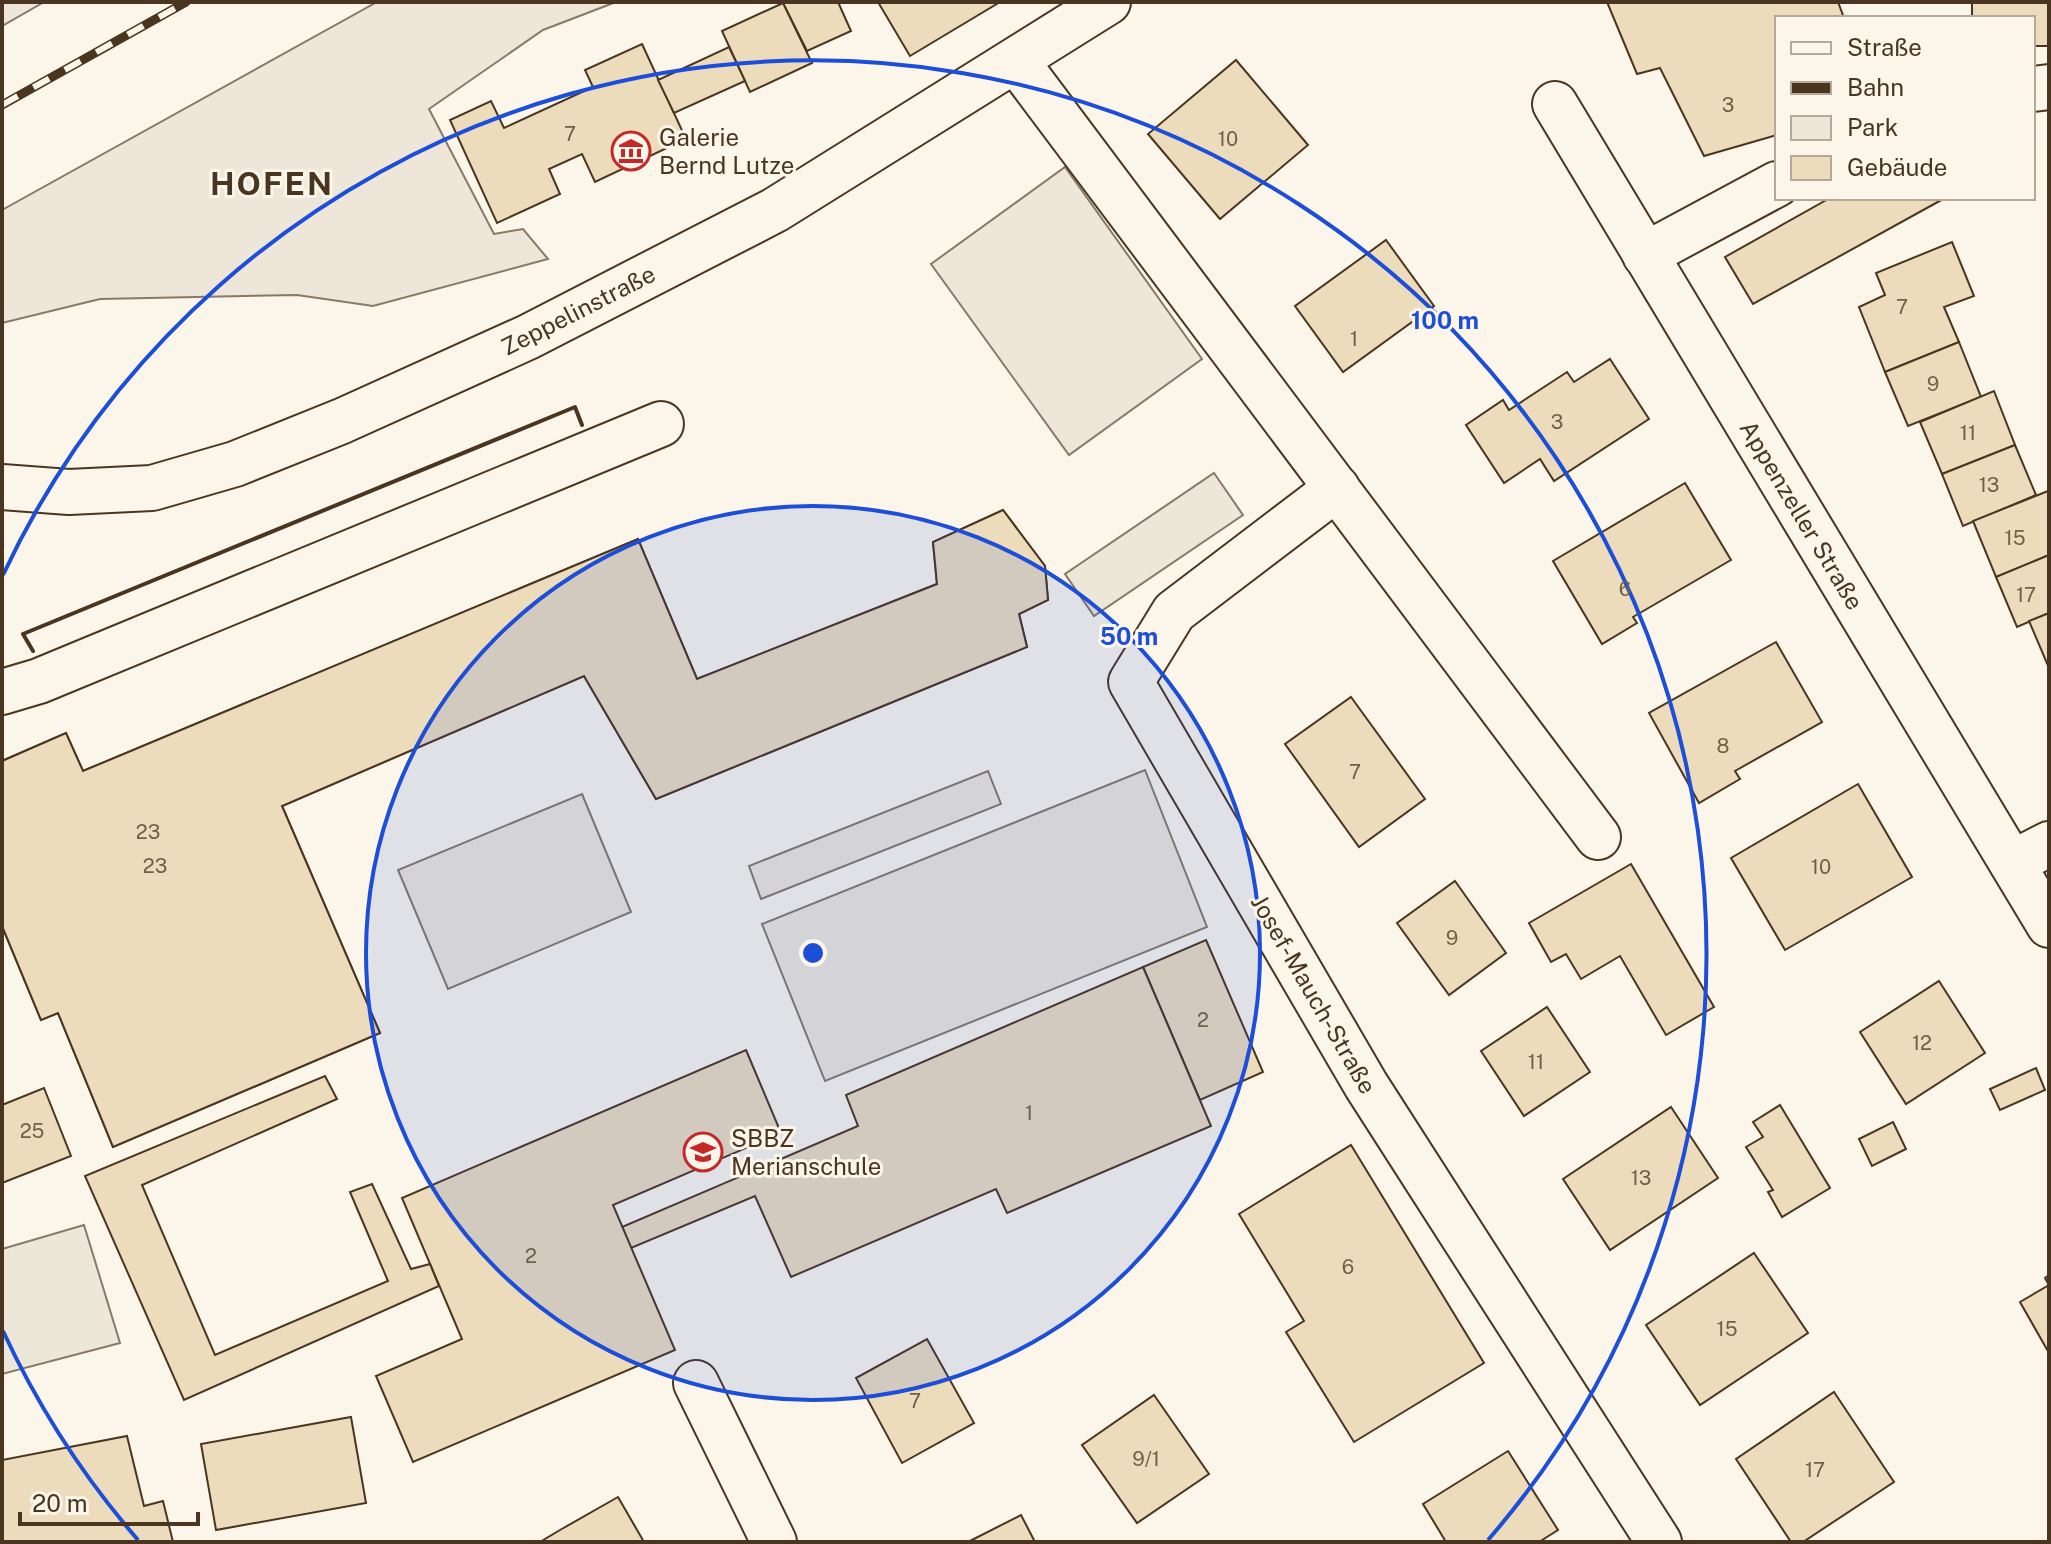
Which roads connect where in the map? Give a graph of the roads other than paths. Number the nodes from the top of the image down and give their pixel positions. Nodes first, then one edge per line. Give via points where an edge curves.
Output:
1 (1108, 2) edge
2 (1016, 61) junction
3 (1555, 104) dead end
4 (1775, 185) edge
5 (1645, 255) junction
6 (661, 424) dead end
7 (2, 487) edge
8 (1337, 488) junction
9 (2, 692) edge
10 (1598, 837) dead end
11 (2030, 854) edge
12 (2049, 925) edge
13 (696, 1383) dead end
14 (774, 1542) edge
15 (1659, 1542) edge

1 - 2 street, Zeppelinstraße
2 - 7 street, Zeppelinstraße via 775,210 528,337 342,421 235,464 152,488 69,492
2 - 8 street
3 - 5 street, Appenzeller Straße
4 - 5 street
5 - 11 street, Appenzeller Straße
6 - 9 street
8 - 10 street
8 - 15 street, Josef-Mauch-Straße via 1174,612 1131,682 1366,1085
11 - 12 street, Appenzeller Straße
13 - 14 street

